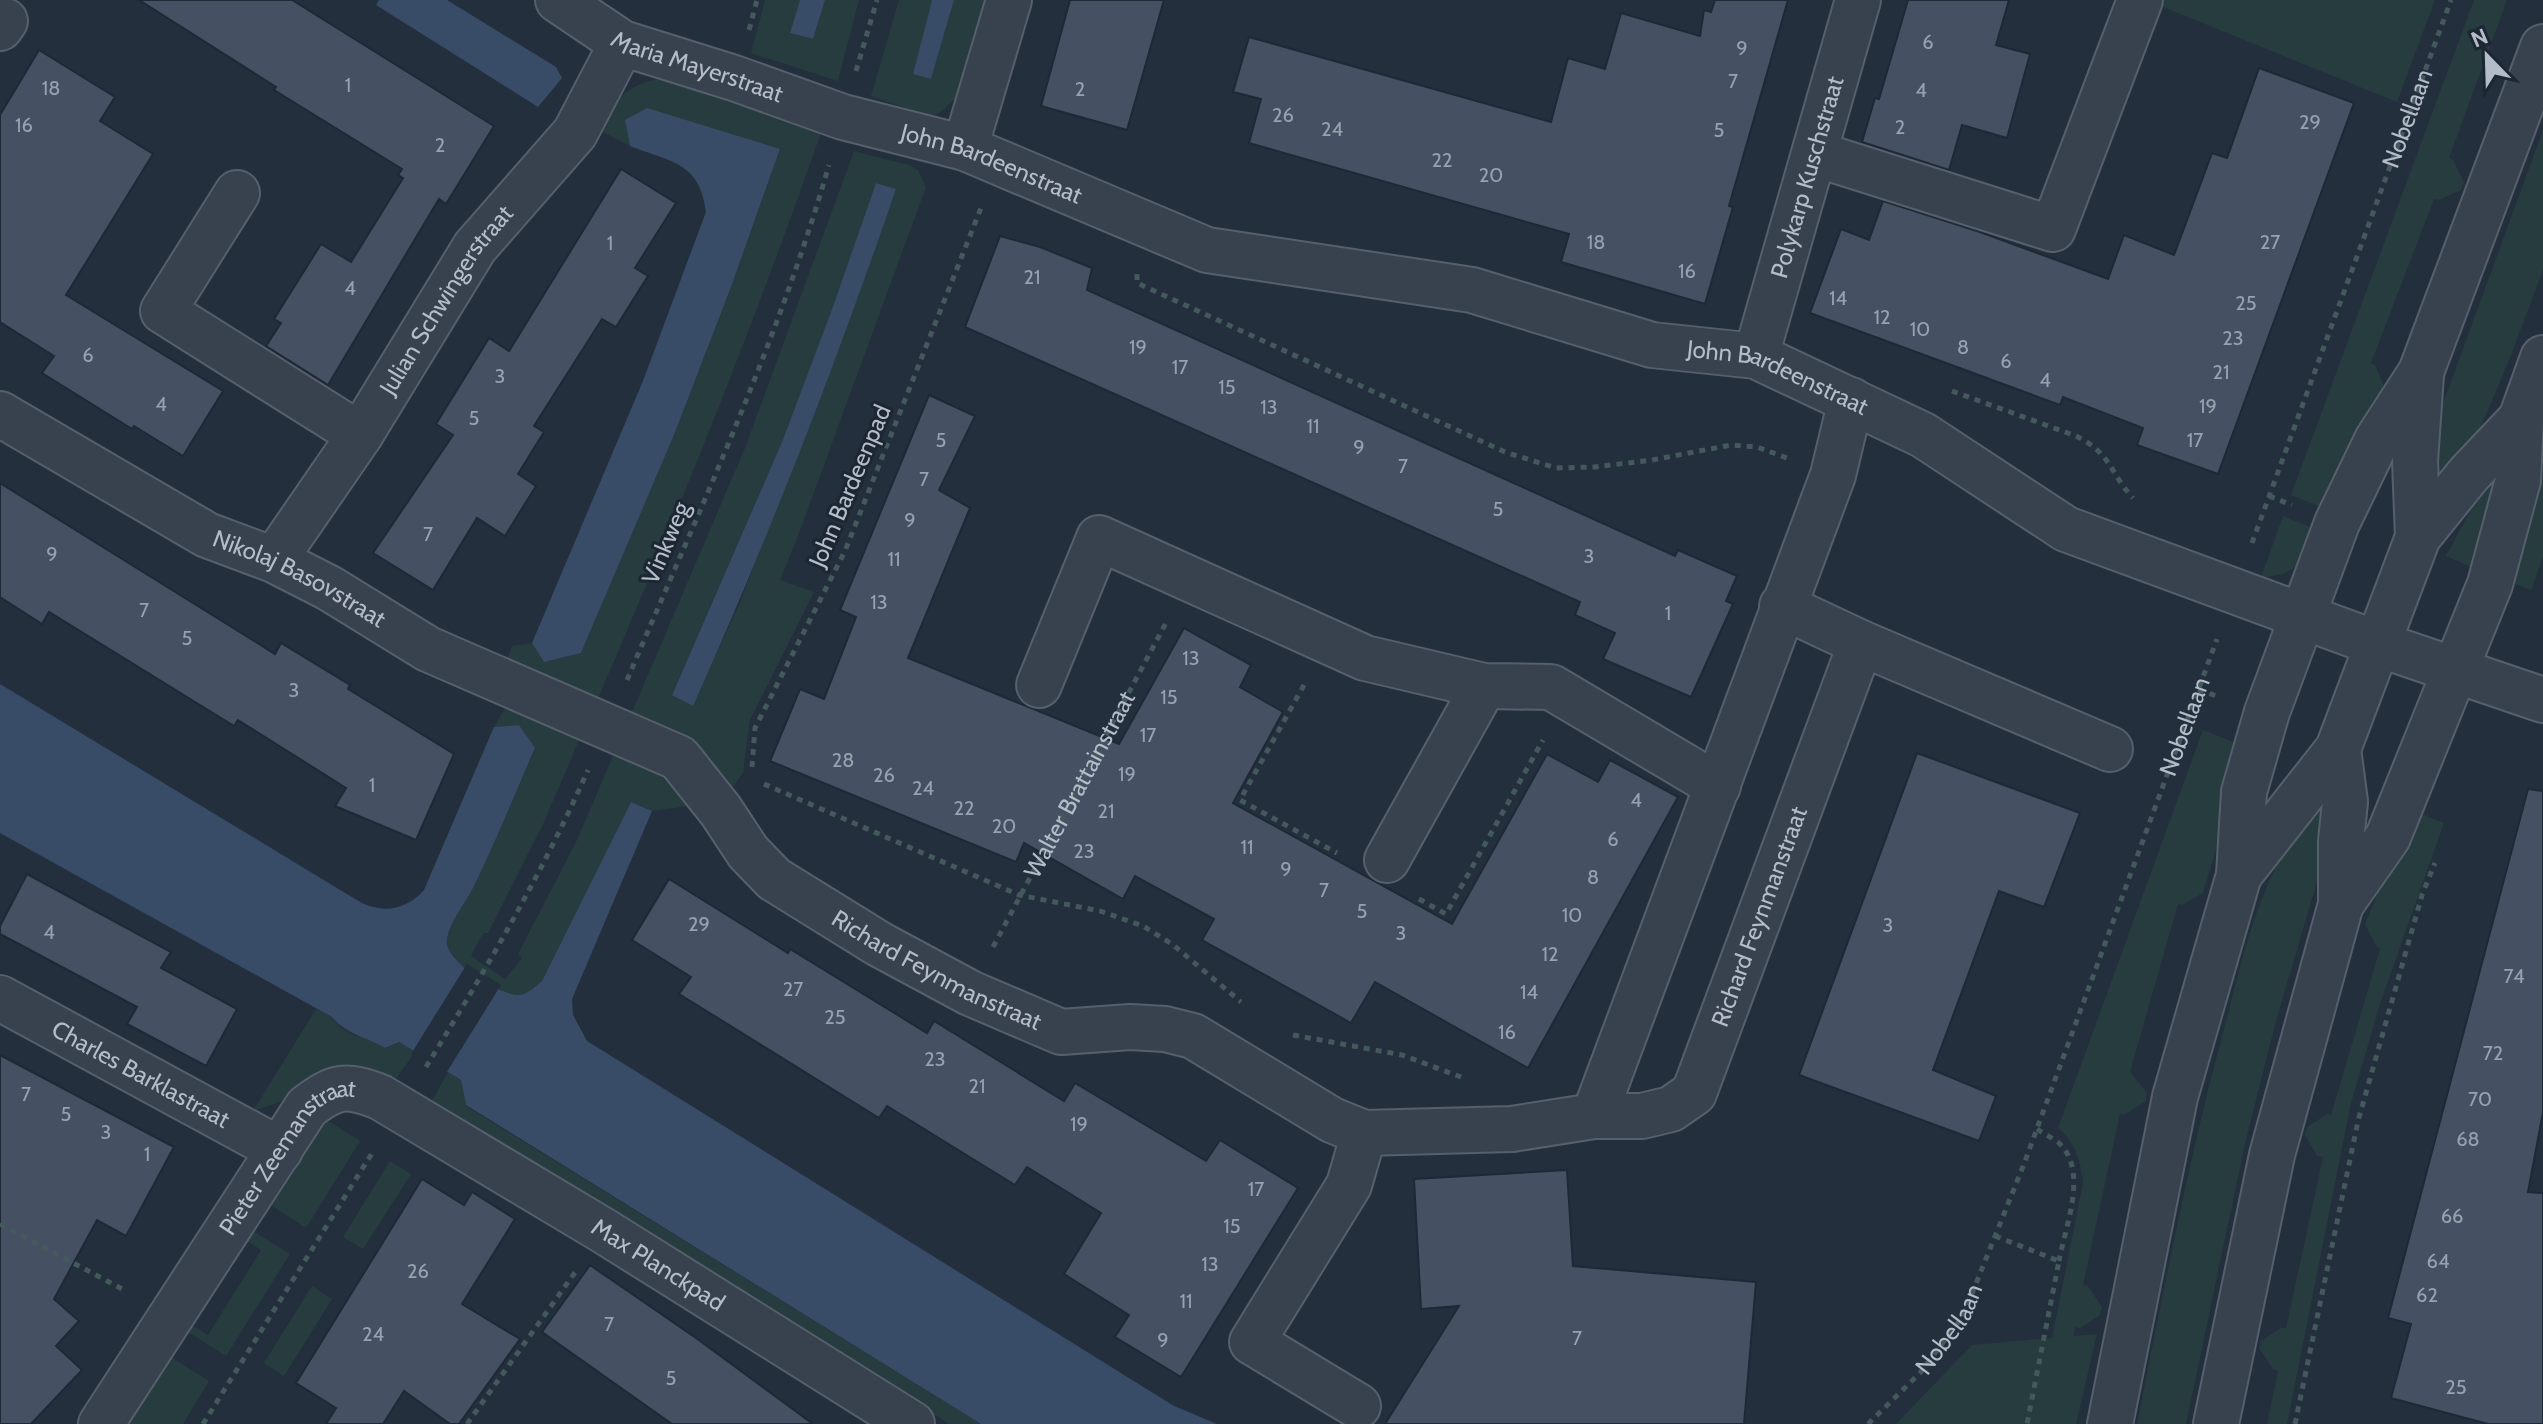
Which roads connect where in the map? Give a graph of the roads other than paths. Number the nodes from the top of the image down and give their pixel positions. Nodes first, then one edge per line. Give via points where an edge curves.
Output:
1 (558, 0) edge
2 (1009, 0) edge
3 (1858, 0) edge
4 (2140, 0) edge
5 (622, 43) junction
6 (2543, 47) edge
7 (843, 117) joint
8 (1816, 154) junction
9 (982, 155) junction
10 (237, 193) dead end
11 (1756, 356) junction
12 (2543, 358) edge
13 (2421, 372) junction
14 (1851, 400) junction
15 (0, 414) edge
16 (2521, 419) junction
17 (360, 435) junction
18 (2418, 537) junction
19 (274, 560) junction
20 (1782, 606) junction
21 (2303, 615) junction
22 (1861, 643) junction
23 (2378, 644) junction
24 (2457, 670) junction
25 (1039, 685) dead end
26 (1484, 686) junction
27 (2543, 700) edge
28 (607, 728) joint
29 (2110, 749) dead end
30 (2338, 749) junction
31 (1718, 786) junction
32 (1387, 860) dead end
33 (2239, 875) junction
34 (2341, 904) junction
35 (0, 998) edge
36 (411, 1091) joint
37 (1594, 1116) junction
38 (1364, 1133) junction
39 (280, 1150) junction
40 (1358, 1406) dead end
41 (101, 1424) edge
42 (912, 1424) edge
43 (2110, 1424) edge
44 (2216, 1424) edge

1 - 5 street, Maria Mayerstraat
2 - 9 street
3 - 8 street, Polykarp Kuschstraat
4 - 8 street via 2053,229
5 - 7 street, Maria Mayerstraat
5 - 17 street, Julian Schwingerstraat via 575,133 475,247
6 - 13 street
7 - 9 street, John Bardeenstraat
8 - 11 street, Polykarp Kuschstraat
9 - 11 street, John Bardeenstraat via 1207,250 1472,290 1652,345
10 - 17 street via 163,311
11 - 14 street, John Bardeenstraat
12 - 16 street
13 - 18 street via 2415,461
13 - 21 street via 2353,488
14 - 20 street via 1833,475
14 - 21 street, John Bardeenstraat via 1923,435 2066,529
15 - 19 street, Nikolaj Basovstraat via 207,535
16 - 18 street
16 - 24 street via 2518,480 2490,584
17 - 19 street, Julian Schwingerstraat
18 - 23 street
19 - 28 street, Nikolaj Basovstraat via 428,649
20 - 22 street
20 - 31 street
21 - 23 street, John Bardeenstraat
21 - 33 street via 2244,792
22 - 29 street
22 - 37 street, Richard Feynmanstraat via 1694,1093 1657,1113
23 - 24 street, John Bardeenstraat
23 - 30 street
24 - 27 street, John Bardeenstraat
24 - 34 street via 2388,837
25 - 26 street via 1099,538 1365,658
26 - 31 street via 1551,687
26 - 32 street
28 - 38 street, Richard Feynmanstraat via 679,758 774,879 970,993 1061,1032 1130,1027 1193,1036 1332,1120
30 - 33 street
30 - 34 street via 2345,802
31 - 37 street
33 - 43 street via 2175,1097
34 - 44 street via 2272,1155
35 - 39 street, Charles Barklastraat
36 - 39 street, Pieter Zeemanstraat via 380,1097 355,1088 321,1096 307,1107
36 - 42 street, Max Planckpad via 604,1231
37 - 38 street, Richard Feynmanstraat via 1512,1129
38 - 40 street via 1349,1185 1252,1342
39 - 41 street, Pieter Zeemanstraat

